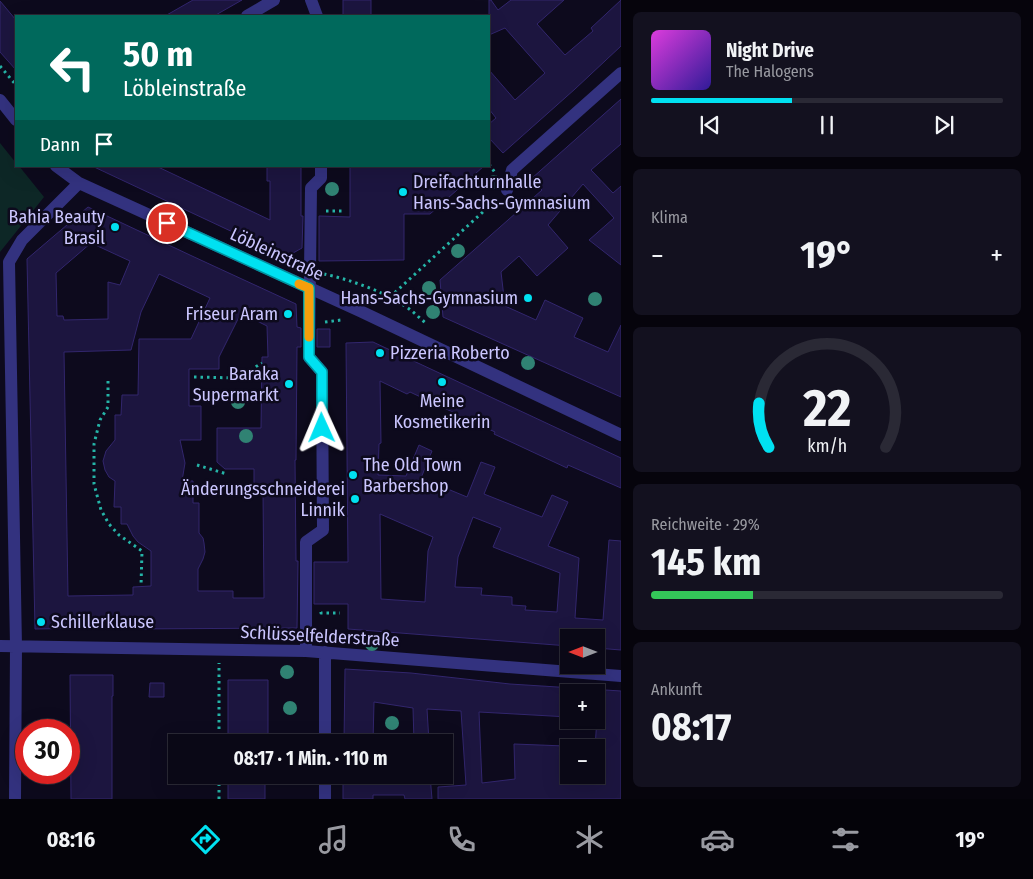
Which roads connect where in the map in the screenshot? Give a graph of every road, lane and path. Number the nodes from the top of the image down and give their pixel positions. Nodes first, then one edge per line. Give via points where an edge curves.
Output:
1 (274, 0) edge
2 (311, 0) edge
3 (248, 15) edge
4 (317, 15) edge
5 (0, 66) edge
6 (620, 73) edge
7 (15, 84) edge
8 (0, 100) edge
9 (15, 119) edge
10 (57, 167) edge
11 (321, 167) edge
12 (79, 183) junction
13 (507, 190) joint
14 (326, 211) dead end
15 (343, 211) dead end
16 (309, 288) junction
17 (390, 297) dead end
18 (342, 320) dead end
19 (324, 328) dead end
20 (262, 364) dead end
21 (194, 377) dead end
22 (108, 381) dead end
23 (620, 435) edge
24 (197, 465) dead end
25 (227, 474) dead end
26 (141, 586) dead end
27 (320, 604) dead end
28 (340, 614) dead end
29 (0, 646) edge
30 (16, 646) junction
31 (219, 649) junction
32 (306, 650) junction
33 (326, 652) junction
34 (620, 676) edge
35 (219, 734) edge
36 (325, 734) edge
37 (219, 784) edge
38 (325, 784) edge
39 (15, 799) edge
40 (219, 799) edge
41 (325, 799) edge

1 - 3 street
2 - 4 street
5 - 7 path
6 - 13 street via 512,170
8 - 9 street
10 - 12 street, Löbleinstraße
11 - 16 street via 321,178 311,188
12 - 16 street, Löbleinstraße
12 - 30 street via 22,240 9,262
13 - 17 path
14 - 15 path
16 - 23 street, Löbleinstraße
16 - 32 street via 309,357 322,372 323,530 306,542
18 - 19 path via 324,322
20 - 21 path via 238,378
22 - 26 path via 108,407 100,420 94,444 94,484 101,510 109,524 142,551
24 - 25 path
27 - 28 path via 320,613
29 - 30 street, Schlüsselfelderstraße
30 - 31 street, Schlüsselfelderstraße
30 - 39 street
31 - 32 street, Schlüsselfelderstraße
31 - 35 path
32 - 33 street, Schlüsselfelderstraße
33 - 34 street, Schlüsselfelderstraße
33 - 36 street
37 - 40 path
38 - 41 street

